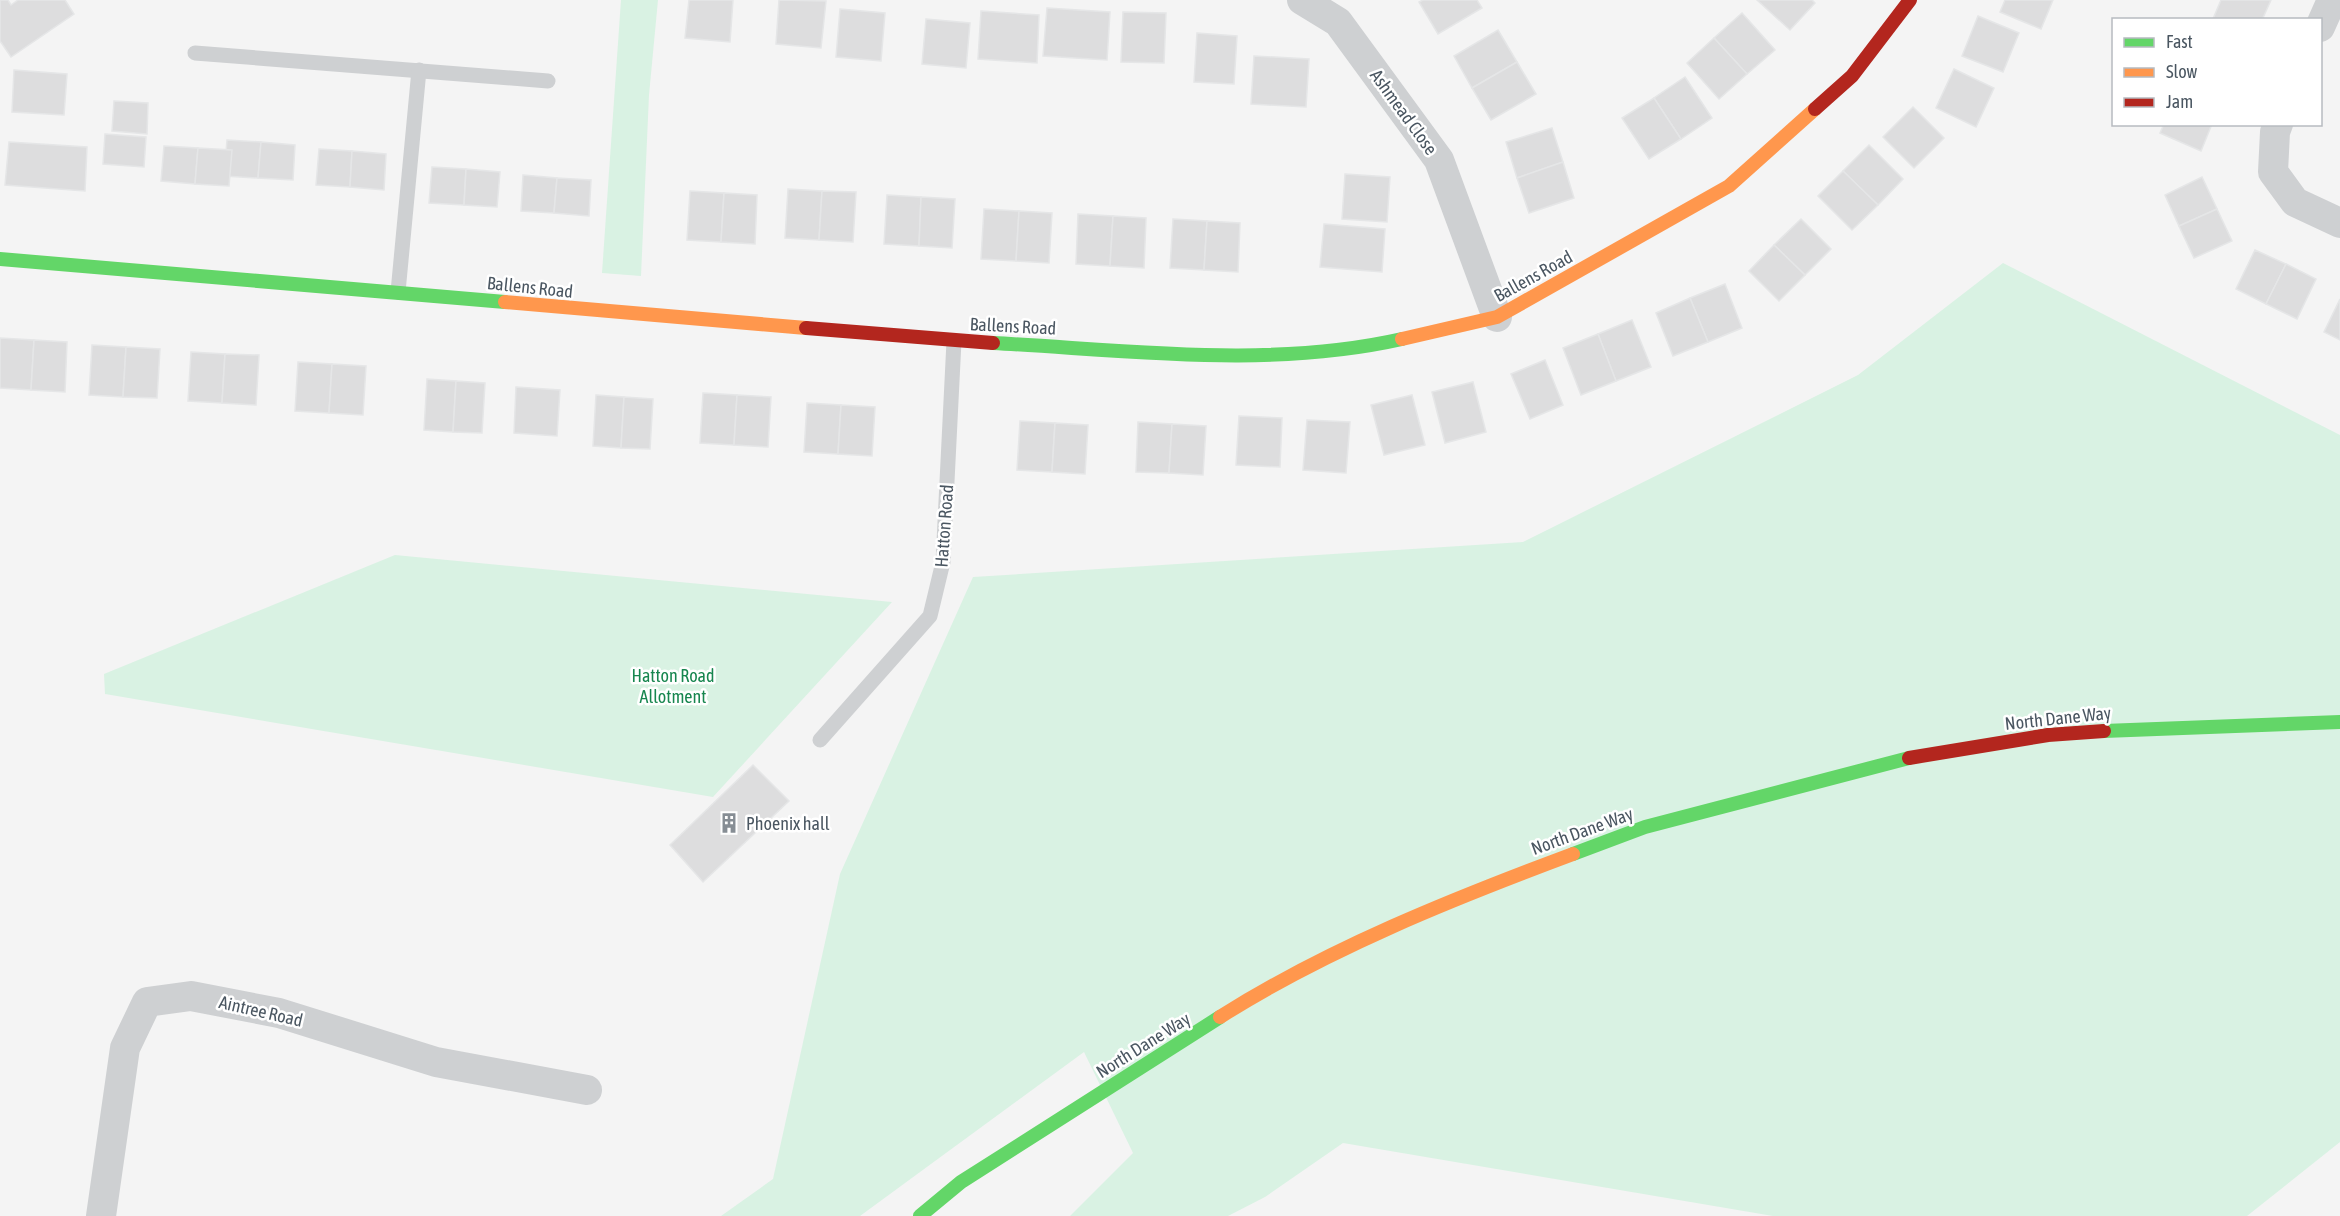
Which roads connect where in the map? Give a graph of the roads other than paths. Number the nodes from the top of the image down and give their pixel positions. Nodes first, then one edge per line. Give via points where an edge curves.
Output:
1 (1302, 0) edge
2 (1910, 0) edge
3 (2332, 0) edge
4 (2322, 22) edge
5 (195, 53) dead end
6 (419, 70) junction
7 (548, 81) dead end
8 (2277, 126) edge
9 (2340, 223) edge
10 (0, 259) edge
11 (398, 292) junction
12 (1497, 316) junction
13 (954, 341) junction
14 (2340, 722) edge
15 (820, 740) dead end
16 (587, 1090) dead end
17 (101, 1216) edge
18 (920, 1216) edge

1 - 12 street, Ashmead Close via 1338,22 1439,160
2 - 12 street, Ballens Road via 1852,76 1729,186
3 - 4 street
5 - 6 lane
6 - 7 lane
6 - 11 lane
8 - 9 street via 2273,172 2295,202
10 - 11 street, Ballens Road
11 - 13 street, Ballens Road
12 - 13 street, Ballens Road via 1361,348 1234,356
13 - 15 lane, Hatton Road via 943,562 930,616
14 - 18 street, North Dane Way via 2150,727 2048,735 1924,754 1645,827 1458,898 1248,999 960,1182
16 - 17 street, Aintree Road via 436,1062 279,1012 191,996 147,1002 125,1048

